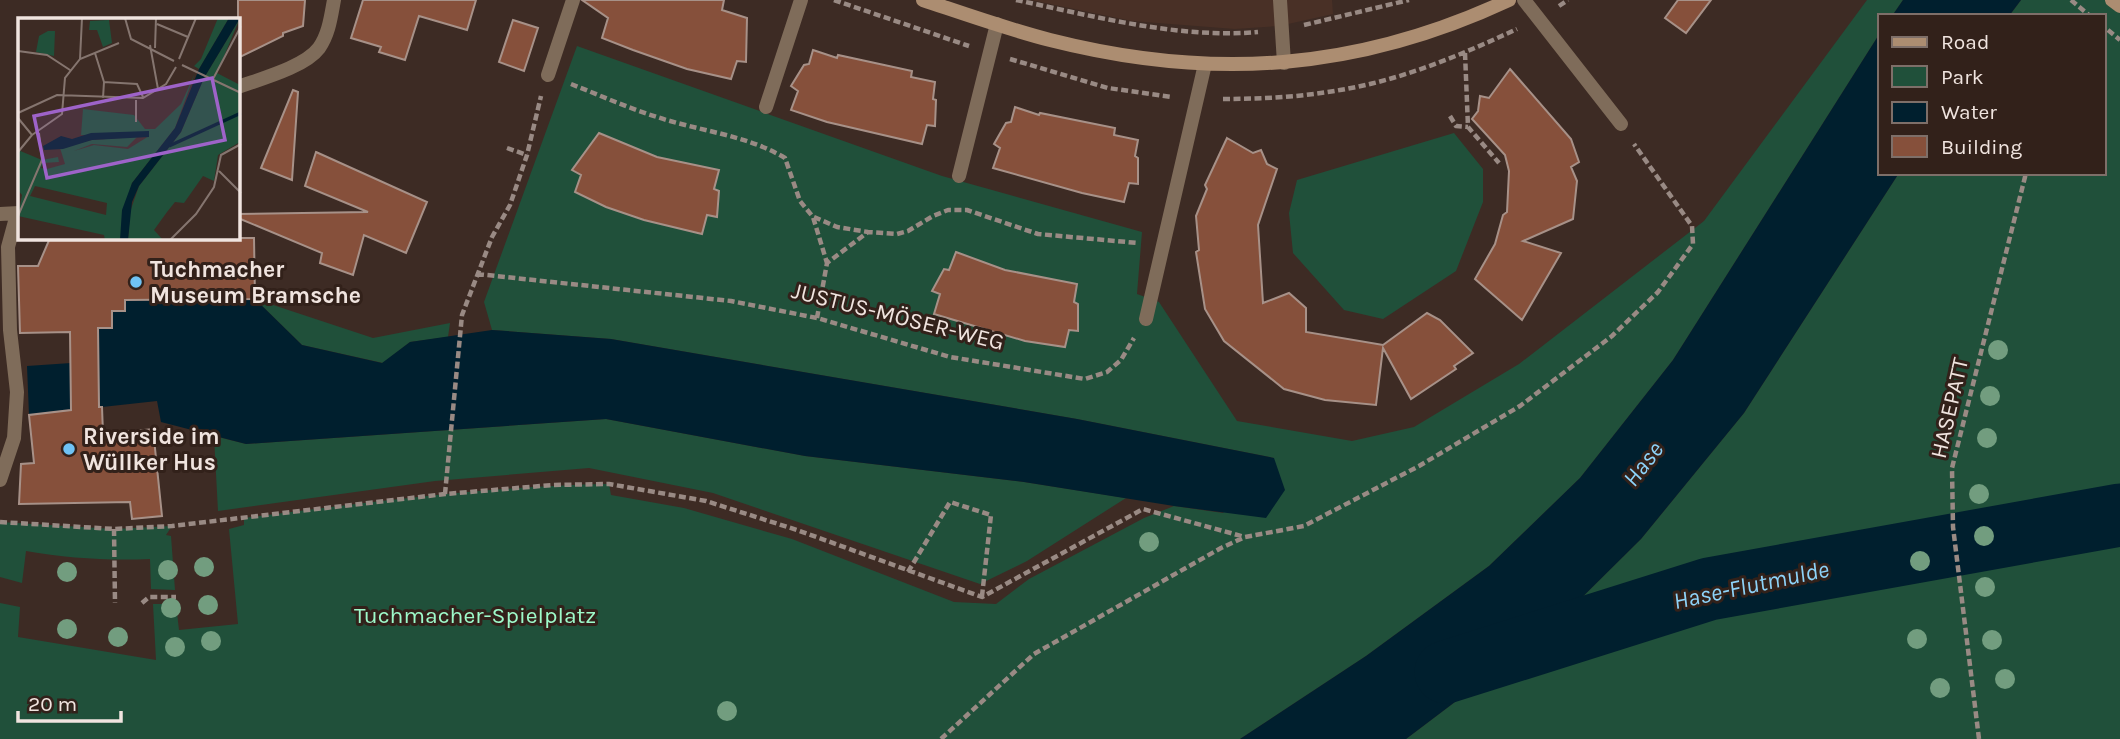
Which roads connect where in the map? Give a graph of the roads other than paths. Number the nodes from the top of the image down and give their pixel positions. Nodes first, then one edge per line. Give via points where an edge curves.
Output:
1 (334, 0) edge
2 (573, 0) edge
3 (801, 0) edge
4 (923, 0) edge
5 (1280, 0) edge
6 (1509, 0) edge
7 (1524, 0) edge
8 (2112, 0) edge
9 (1482, 6) edge
10 (2120, 6) edge
11 (997, 24) junction
12 (1205, 64) junction
13 (1284, 64) junction
14 (548, 75) road end
15 (240, 86) edge
16 (766, 107) dead end
17 (1621, 124) road end
18 (960, 176) dead end
19 (0, 214) edge
20 (18, 214) edge
21 (1146, 318) road end
22 (0, 480) edge

1 - 15 street via 318,49 298,64
2 - 14 street
3 - 16 street
4 - 11 main road
5 - 13 street
6 - 9 main road
7 - 17 street
8 - 10 main road
9 - 13 main road via 1420,36
11 - 12 main road via 1117,53
11 - 18 street
12 - 13 main road
12 - 21 street
19 - 20 street
20 - 22 street via 8,247 17,392 14,439

